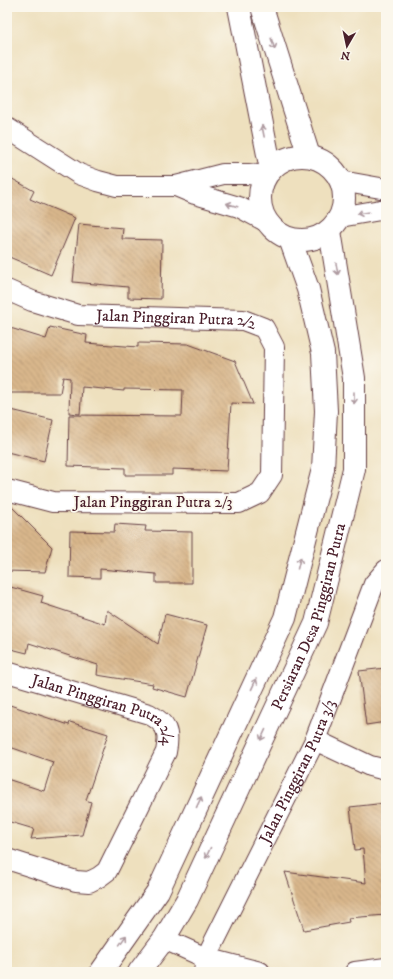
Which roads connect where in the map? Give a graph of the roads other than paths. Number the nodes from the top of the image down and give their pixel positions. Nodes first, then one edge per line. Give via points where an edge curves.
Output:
1 (239, 7) edge
2 (262, 7) edge
3 (7, 128) edge
4 (309, 156) junction
5 (269, 173) junction
6 (341, 181) junction
7 (176, 186) junction
8 (386, 189) edge
9 (386, 209) edge
10 (267, 222) junction
11 (335, 224) junction
12 (290, 239) junction
13 (7, 290) edge
14 (273, 411) joint
15 (7, 490) edge
16 (386, 570) edge
17 (7, 672) edge
18 (315, 740) junction
19 (386, 770) edge
20 (7, 859) edge
21 (164, 939) junction
22 (205, 965) edge
23 (386, 968) edge
24 (101, 972) edge
25 (139, 972) edge
26 (260, 972) edge
27 (356, 972) edge

5 -> 1 street
2 -> 4 street
3 - 7 street via 79,174 98,181 117,186
4 - 5 street via 282,161
4 - 6 street via 333,169
5 - 7 street via 223,174
5 - 10 street via 261,187 260,199
6 - 8 street
6 - 11 street via 344,205
10 -> 7 street via 239,207
9 -> 11 street
10 - 12 street via 277,232
11 - 12 street via 321,236 311,240
11 -> 21 street, Persiaran Desa Pinggiran Putra via 354,378 354,469 316,623 187,900
24 -> 12 street, Persiaran Desa Pinggiran Putra via 158,891 285,618 323,470 326,411 323,353 308,289
13 - 14 street, Jalan Pinggiran Putra 2/2 via 32,301 78,314 243,320 264,328 274,347
14 - 15 street, Jalan Pinggiran Putra 2/3 via 272,475 260,493 239,503 53,502
16 - 18 street, Jalan Pinggiran Putra 3/3 via 374,584
17 - 20 street, Jalan Pinggiran Putra 2/4 via 148,714 159,720 166,729 169,740 166,752 107,871 99,877 89,882 76,881
18 - 19 street via 370,766
18 - 22 street, Jalan Pinggiran Putra 3/3
21 - 22 street
21 - 25 street, Persiaran Desa Pinggiran Putra
22 - 26 street
23 - 27 street

